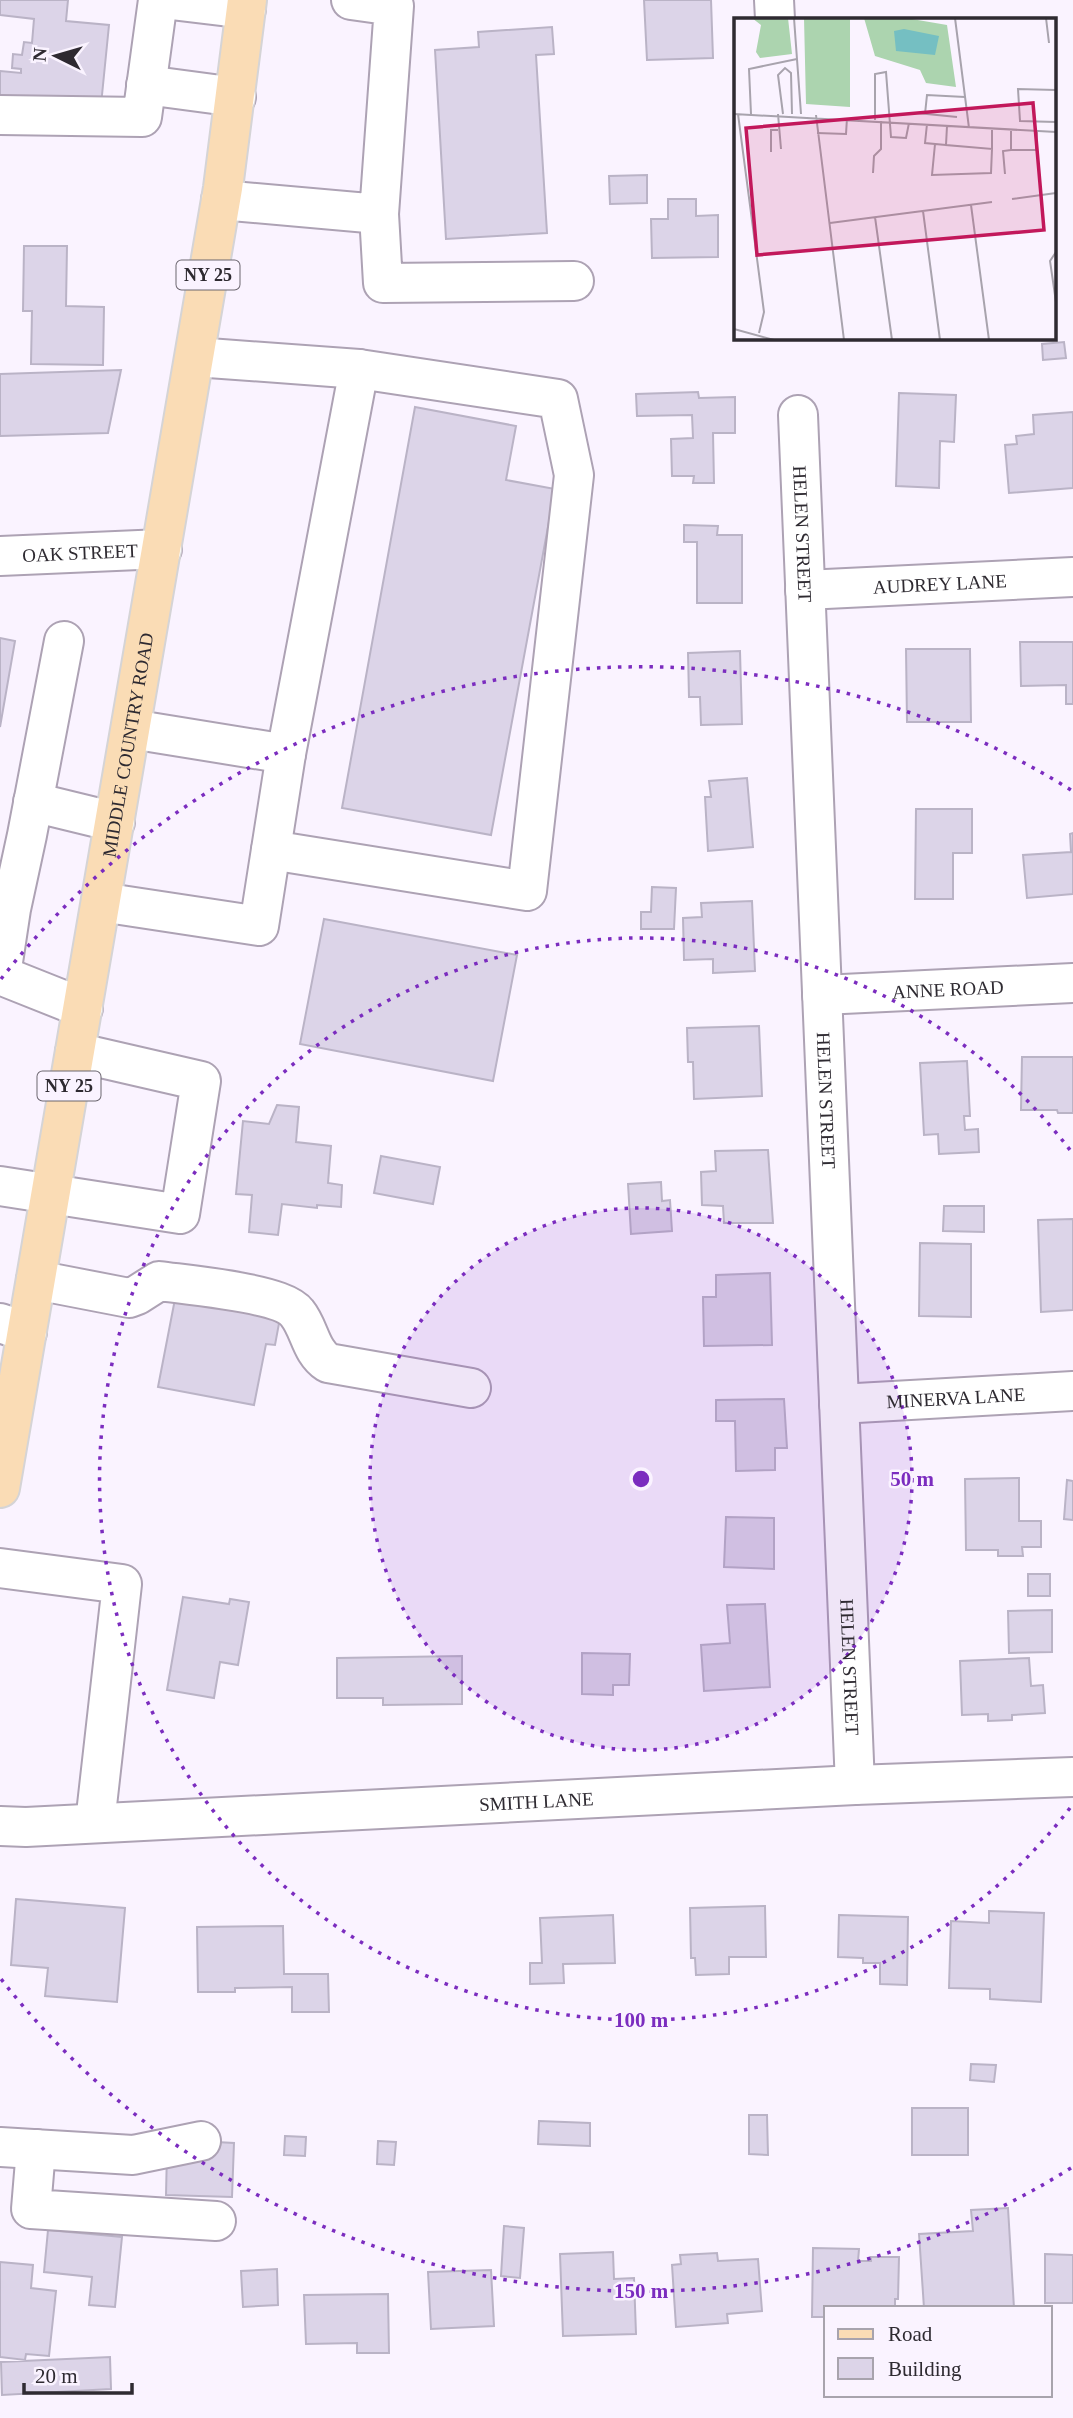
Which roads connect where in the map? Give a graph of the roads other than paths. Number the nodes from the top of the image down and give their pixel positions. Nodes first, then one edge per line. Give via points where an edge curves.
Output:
1 (158, 0) edge
2 (171, 0) edge
3 (351, 0) edge
4 (774, 0) edge
5 (247, 5) edge
6 (775, 18) edge
7 (146, 85) junction
8 (236, 97) junction
9 (0, 115) edge
10 (221, 200) junction
11 (379, 214) junction
12 (574, 281) dead end
13 (195, 357) junction
14 (359, 369) junction
15 (799, 415) dead end
16 (162, 549) junction
17 (0, 556) edge
18 (1073, 578) edge
19 (806, 590) junction
20 (64, 641) dead end
21 (131, 729) junction
22 (286, 754) junction
23 (33, 802) junction
24 (115, 822) junction
25 (271, 850) junction
26 (101, 902) junction
27 (6, 908) edge
28 (1, 975) edge
29 (1073, 983) edge
30 (822, 995) junction
31 (83, 1008) junction
32 (75, 1052) junction
33 (0, 1186) edge
34 (51, 1193) junction
35 (36, 1280) junction
36 (14, 1328) edge
37 (471, 1388) dead end
38 (1073, 1391) edge
39 (839, 1404) junction
40 (0, 1488) edge
41 (0, 1568) edge
42 (1073, 1777) edge
43 (855, 1785) junction
44 (95, 1823) junction
45 (0, 1826) edge
46 (201, 2141) dead end
47 (18, 2148) edge
48 (216, 2221) dead end

1 - 7 street
2 - 5 street
3 - 11 street via 394,6
4 - 6 street
5 - 8 main road, MIDDLE COUNTRY ROAD / NY 25
7 - 8 street
7 - 9 street via 142,117
8 - 10 main road, MIDDLE COUNTRY ROAD / NY 25
10 - 11 street
10 - 13 main road, MIDDLE COUNTRY ROAD / NY 25
11 - 12 street via 383,283
13 - 14 street
13 - 16 main road, MIDDLE COUNTRY ROAD / NY 25
14 - 22 street
14 - 25 street via 558,399 574,475 527,891
15 - 19 street, HELEN STREET
16 - 17 street, OAK STREET
16 - 21 main road, MIDDLE COUNTRY ROAD / NY 25
18 - 19 street, AUDREY LANE
19 - 30 street, HELEN STREET
20 - 23 street
21 - 22 street
21 - 24 main road, MIDDLE COUNTRY ROAD / NY 25
22 - 25 street
23 - 24 street
23 - 27 street
24 - 26 main road, MIDDLE COUNTRY ROAD / NY 25
25 - 26 street via 259,926
26 - 31 main road, MIDDLE COUNTRY ROAD / NY 25
27 - 28 street
28 - 31 street
29 - 30 street, ANNE ROAD
30 - 39 street, HELEN STREET
31 - 32 main road, MIDDLE COUNTRY ROAD / NY 25
32 - 34 main road, MIDDLE COUNTRY ROAD / NY 25
32 - 34 street via 201,1081 180,1214
33 - 34 street
34 - 35 main road, MIDDLE COUNTRY ROAD / NY 25
35 - 36 main road, MIDDLE COUNTRY ROAD / NY 25
35 - 37 street via 129,1298 159,1281 276,1299 297,1312 319,1357 328,1363
36 - 40 main road, MIDDLE COUNTRY ROAD / NY 25
38 - 39 street, MINERVA LANE
39 - 43 street, HELEN STREET
41 - 44 street via 122,1584
42 - 43 street, SMITH LANE
43 - 44 street, SMITH LANE
44 - 45 street, SMITH LANE
46 - 47 street via 133,2155
47 - 48 street via 31,2209

